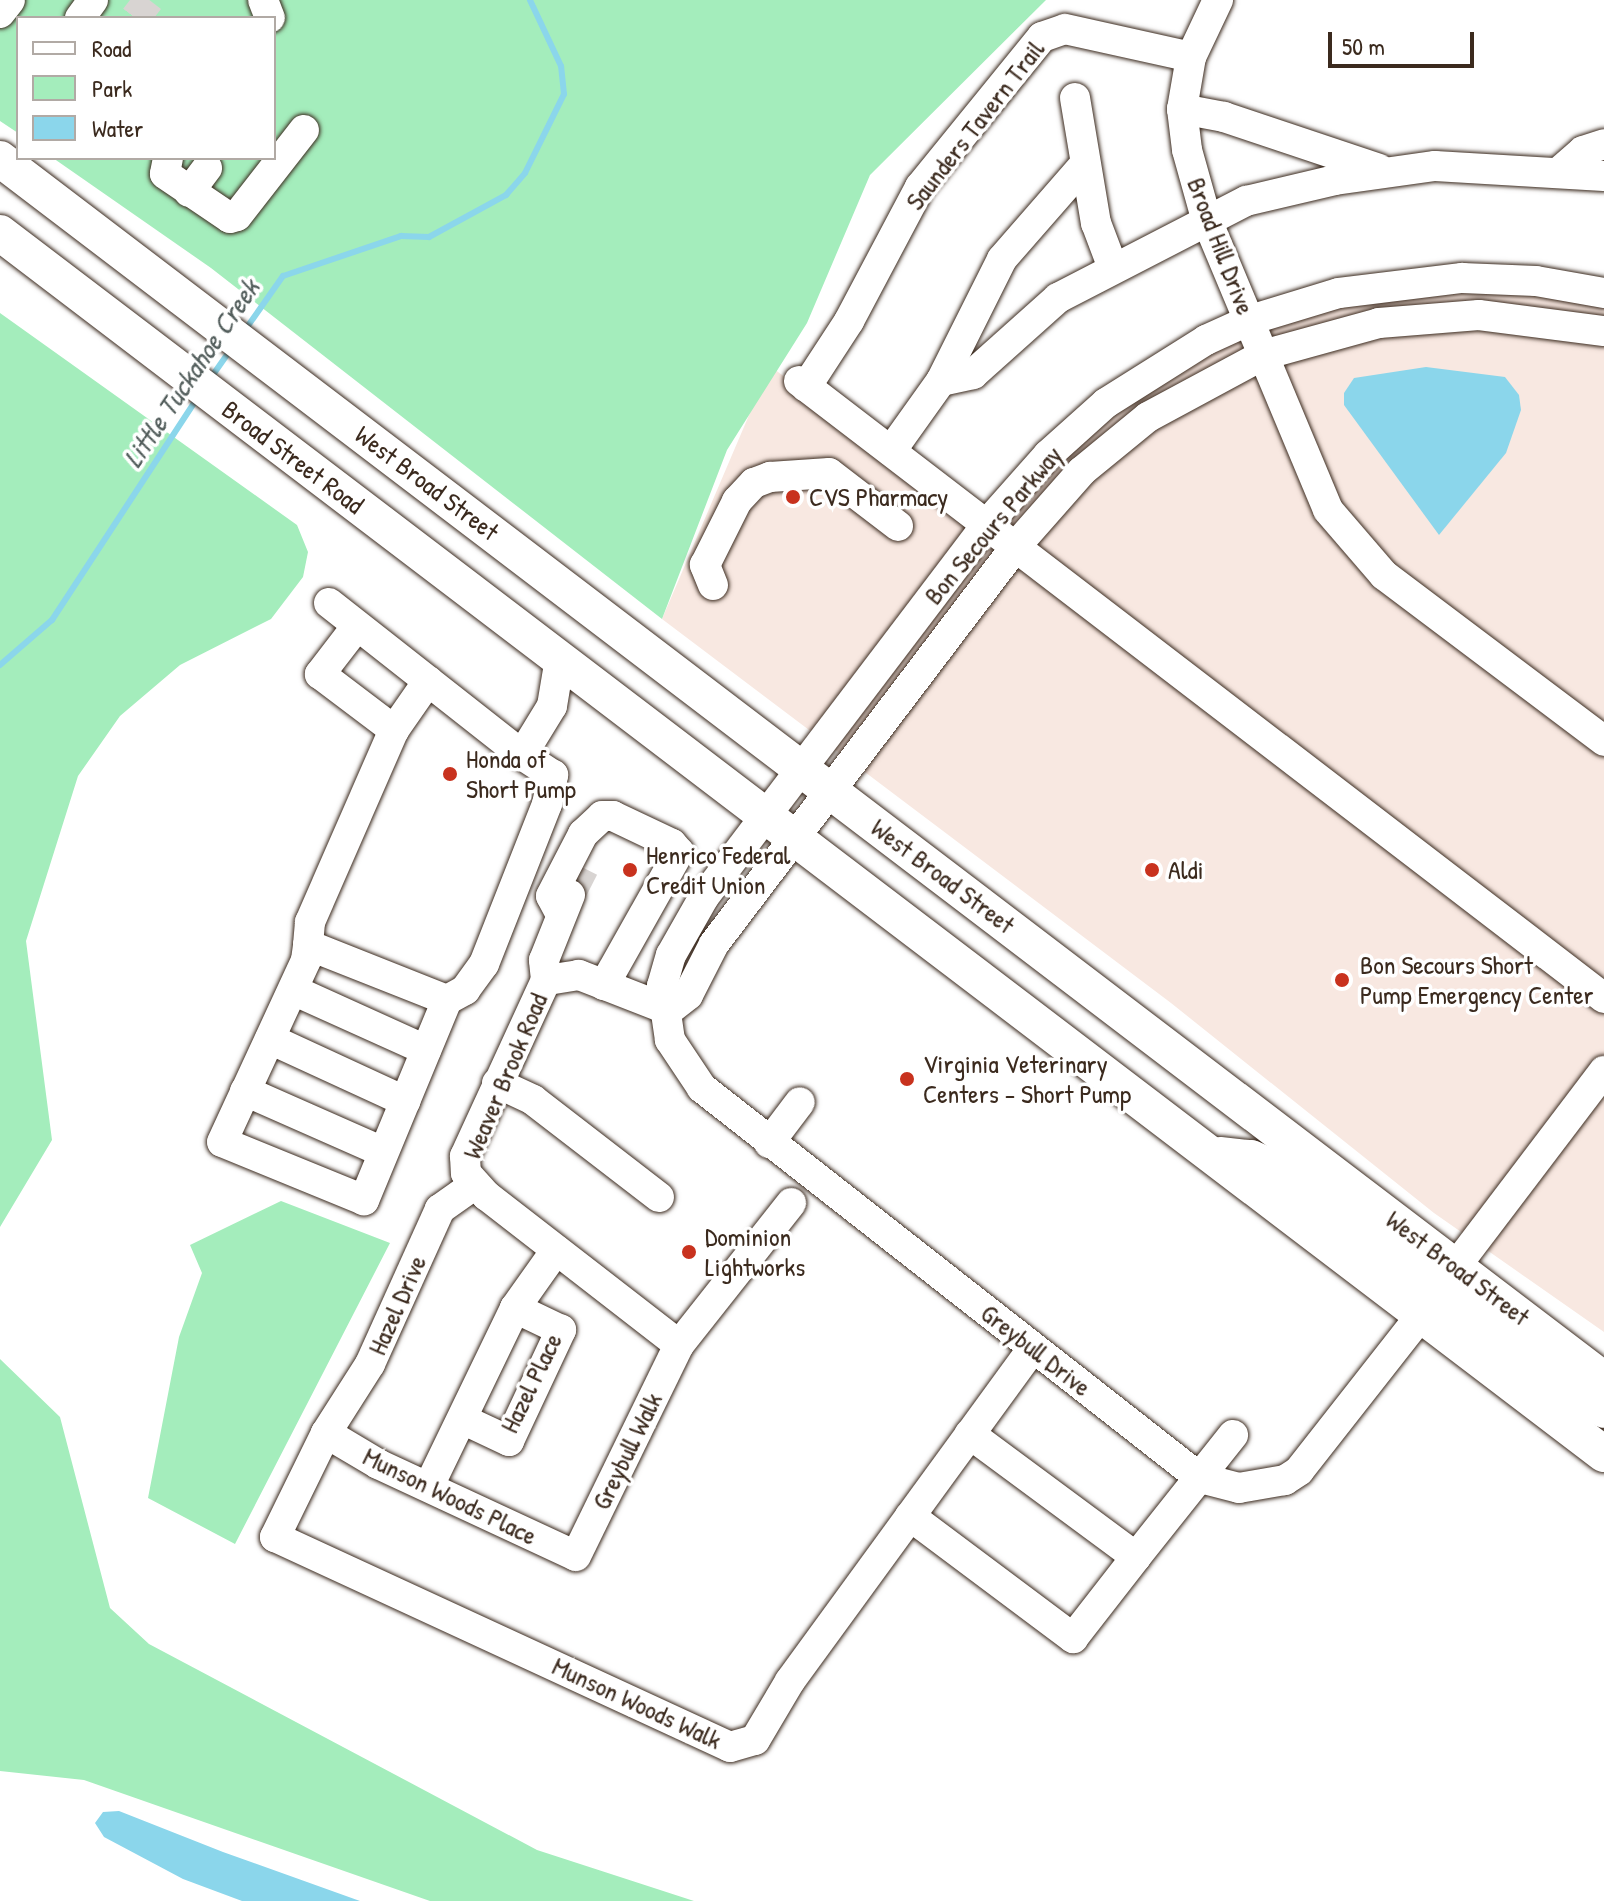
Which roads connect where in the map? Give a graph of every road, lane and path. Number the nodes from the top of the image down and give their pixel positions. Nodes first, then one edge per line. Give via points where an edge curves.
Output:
1 (10, 0) edge
2 (1218, 0) edge
3 (0, 13) edge
4 (1191, 57) junction
5 (1075, 98) dead end
6 (1182, 109) junction
7 (304, 130) dead end
8 (1604, 144) edge
9 (0, 159) edge
10 (168, 160) edge
11 (1085, 164) junction
12 (1388, 171) junction
13 (1560, 171) junction
14 (1604, 176) edge
15 (1206, 218) junction
16 (0, 233) edge
17 (1113, 268) junction
18 (1604, 293) edge
19 (1250, 320) junction
20 (1604, 331) edge
21 (1263, 355) junction
22 (941, 381) junction
23 (891, 451) junction
24 (986, 525) junction
25 (898, 526) dead end
26 (1015, 547) junction
27 (713, 585) dead end
28 (329, 603) dead end
29 (357, 626) junction
30 (560, 658) junction
31 (428, 681) junction
32 (394, 730) junction
33 (1604, 741) edge
34 (522, 755) junction
35 (802, 769) junction
36 (831, 790) junction
37 (766, 815) junction
38 (613, 816) junction
39 (795, 837) junction
40 (572, 891) junction
41 (308, 945) junction
42 (546, 980) junction
43 (604, 985) junction
44 (293, 990) junction
45 (1604, 998) edge
46 (447, 1000) junction
47 (669, 1010) junction
48 (270, 1039) junction
49 (426, 1050) junction
50 (1604, 1071) edge
51 (497, 1083) junction
52 (245, 1091) junction
53 (405, 1101) junction
54 (800, 1102) dead end
55 (769, 1143) junction
56 (383, 1152) junction
57 (1211, 1154) junction
58 (474, 1185) junction
59 (659, 1197) dead end
60 (791, 1203) dead end
61 (556, 1250) junction
62 (1456, 1266) junction
63 (515, 1308) junction
64 (1422, 1314) junction
65 (679, 1345) junction
66 (1033, 1348) junction
67 (1604, 1380) edge
68 (1604, 1410) edge
69 (462, 1419) junction
70 (326, 1433) junction
71 (970, 1434) junction
72 (1233, 1435) dead end
73 (1604, 1454) edge
74 (1200, 1478) junction
75 (429, 1486) junction
76 (910, 1516) junction
77 (576, 1556) joint
78 (1136, 1557) junction

1 - 3 street
2 - 4 street, Broad Hill Drive
4 - 6 street, Broad Hill Drive
4 - 23 street, Saunders Tavern Trail via 1065,29 1042,37 920,187 849,321 803,384
5 - 11 street
6 - 12 street via 1224,117
6 - 15 street, Broad Hill Drive
7 - 10 street via 237,216 221,216 198,180 165,174
8 - 13 street via 1583,151
9 - 35 main road, West Broad Street
11 - 17 street via 1096,223
11 - 22 street via 1002,259
12 - 13 street via 1465,165
12 - 15 street via 1246,201
13 - 14 street
15 - 17 street
15 - 19 street, Broad Hill Drive
16 - 30 main road, Broad Street Road
17 - 22 street via 1041,310 973,374
18 - 19 street, Bon Secours Parkway via 1536,281 1427,280 1339,293
19 - 21 street, Broad Hill Drive
19 - 24 street, Bon Secours Parkway via 1164,363 1106,403 1048,455
20 - 21 street, Bon Secours Parkway via 1479,315 1415,318 1345,329
21 - 26 street, Bon Secours Parkway via 1187,392 1126,434 1082,471
21 - 33 street, Broad Hill Drive via 1311,477 1347,537 1384,575
22 - 23 street
23 - 24 street
24 - 26 street
24 - 35 street, Bon Secours Parkway
25 - 27 street via 829,473 770,477 754,483 737,501 705,565
26 - 36 street, Bon Secours Parkway
26 - 45 street
28 - 29 street
29 - 31 street
29 - 32 street via 320,674
30 - 34 street via 552,706
30 - 37 main road
31 - 32 street
31 - 34 street
32 - 41 street via 310,922
34 - 46 street via 553,775 547,804 484,964 465,990
35 - 36 main road, West Broad Street
35 - 37 street, Bon Secours Parkway
36 - 39 street, Bon Secours Parkway
36 - 62 main road, West Broad Street
37 - 39 main road
37 - 47 street, Greybull Drive via 685,926 662,986
38 - 40 street
38 - 40 street via 595,820 551,896
38 - 43 street via 679,852
39 - 47 street via 714,944 688,995
39 - 57 main road
40 - 42 street via 544,960
41 - 44 street
41 - 46 street
42 - 43 street, Weaver Brook Road via 579,975
42 - 51 street, Weaver Brook Road
43 - 47 street, Weaver Brook Road
44 - 48 street
44 - 49 street
46 - 49 street
47 - 55 street, Greybull Drive via 670,1040 681,1061 702,1088
48 - 52 street
48 - 53 street
49 - 53 street
50 - 62 street
51 - 58 street, Weaver Brook Road via 465,1156 466,1173
51 - 59 street via 533,1100
52 - 56 street
52 - 56 street via 222,1142 364,1200
53 - 56 street
54 - 55 street
55 - 66 street, Greybull Drive
57 - 62 main road via 1251,1158 1278,1170 1428,1278 1439,1279
57 - 64 main road
58 - 61 street, Weaver Brook Road
58 - 70 street, Hazel Drive via 440,1209 370,1364
60 - 65 street, Greybull Walk
61 - 63 street, Hazel Place
61 - 65 street, Weaver Brook Road
62 - 67 main road, West Broad Street
63 - 69 street, Hazel Place
63 - 69 street, Hazel Place via 561,1330 509,1441
64 - 68 main road via 1456,1302
64 - 73 main road
64 - 74 street, Greybull Drive via 1299,1471 1285,1480 1239,1488
65 - 77 street, Greybull Walk
66 - 71 street, Munson Woods Walk
66 - 74 street, Greybull Drive
69 - 75 street, Hazel Place
70 - 75 street, Munson Woods Place
70 - 76 street, Munson Woods Walk via 275,1537 730,1747 755,1740 790,1681
71 - 76 street, Munson Woods Walk
71 - 78 street
72 - 74 street
74 - 78 street
75 - 77 street, Munson Woods Place
76 - 78 street via 1073,1638

